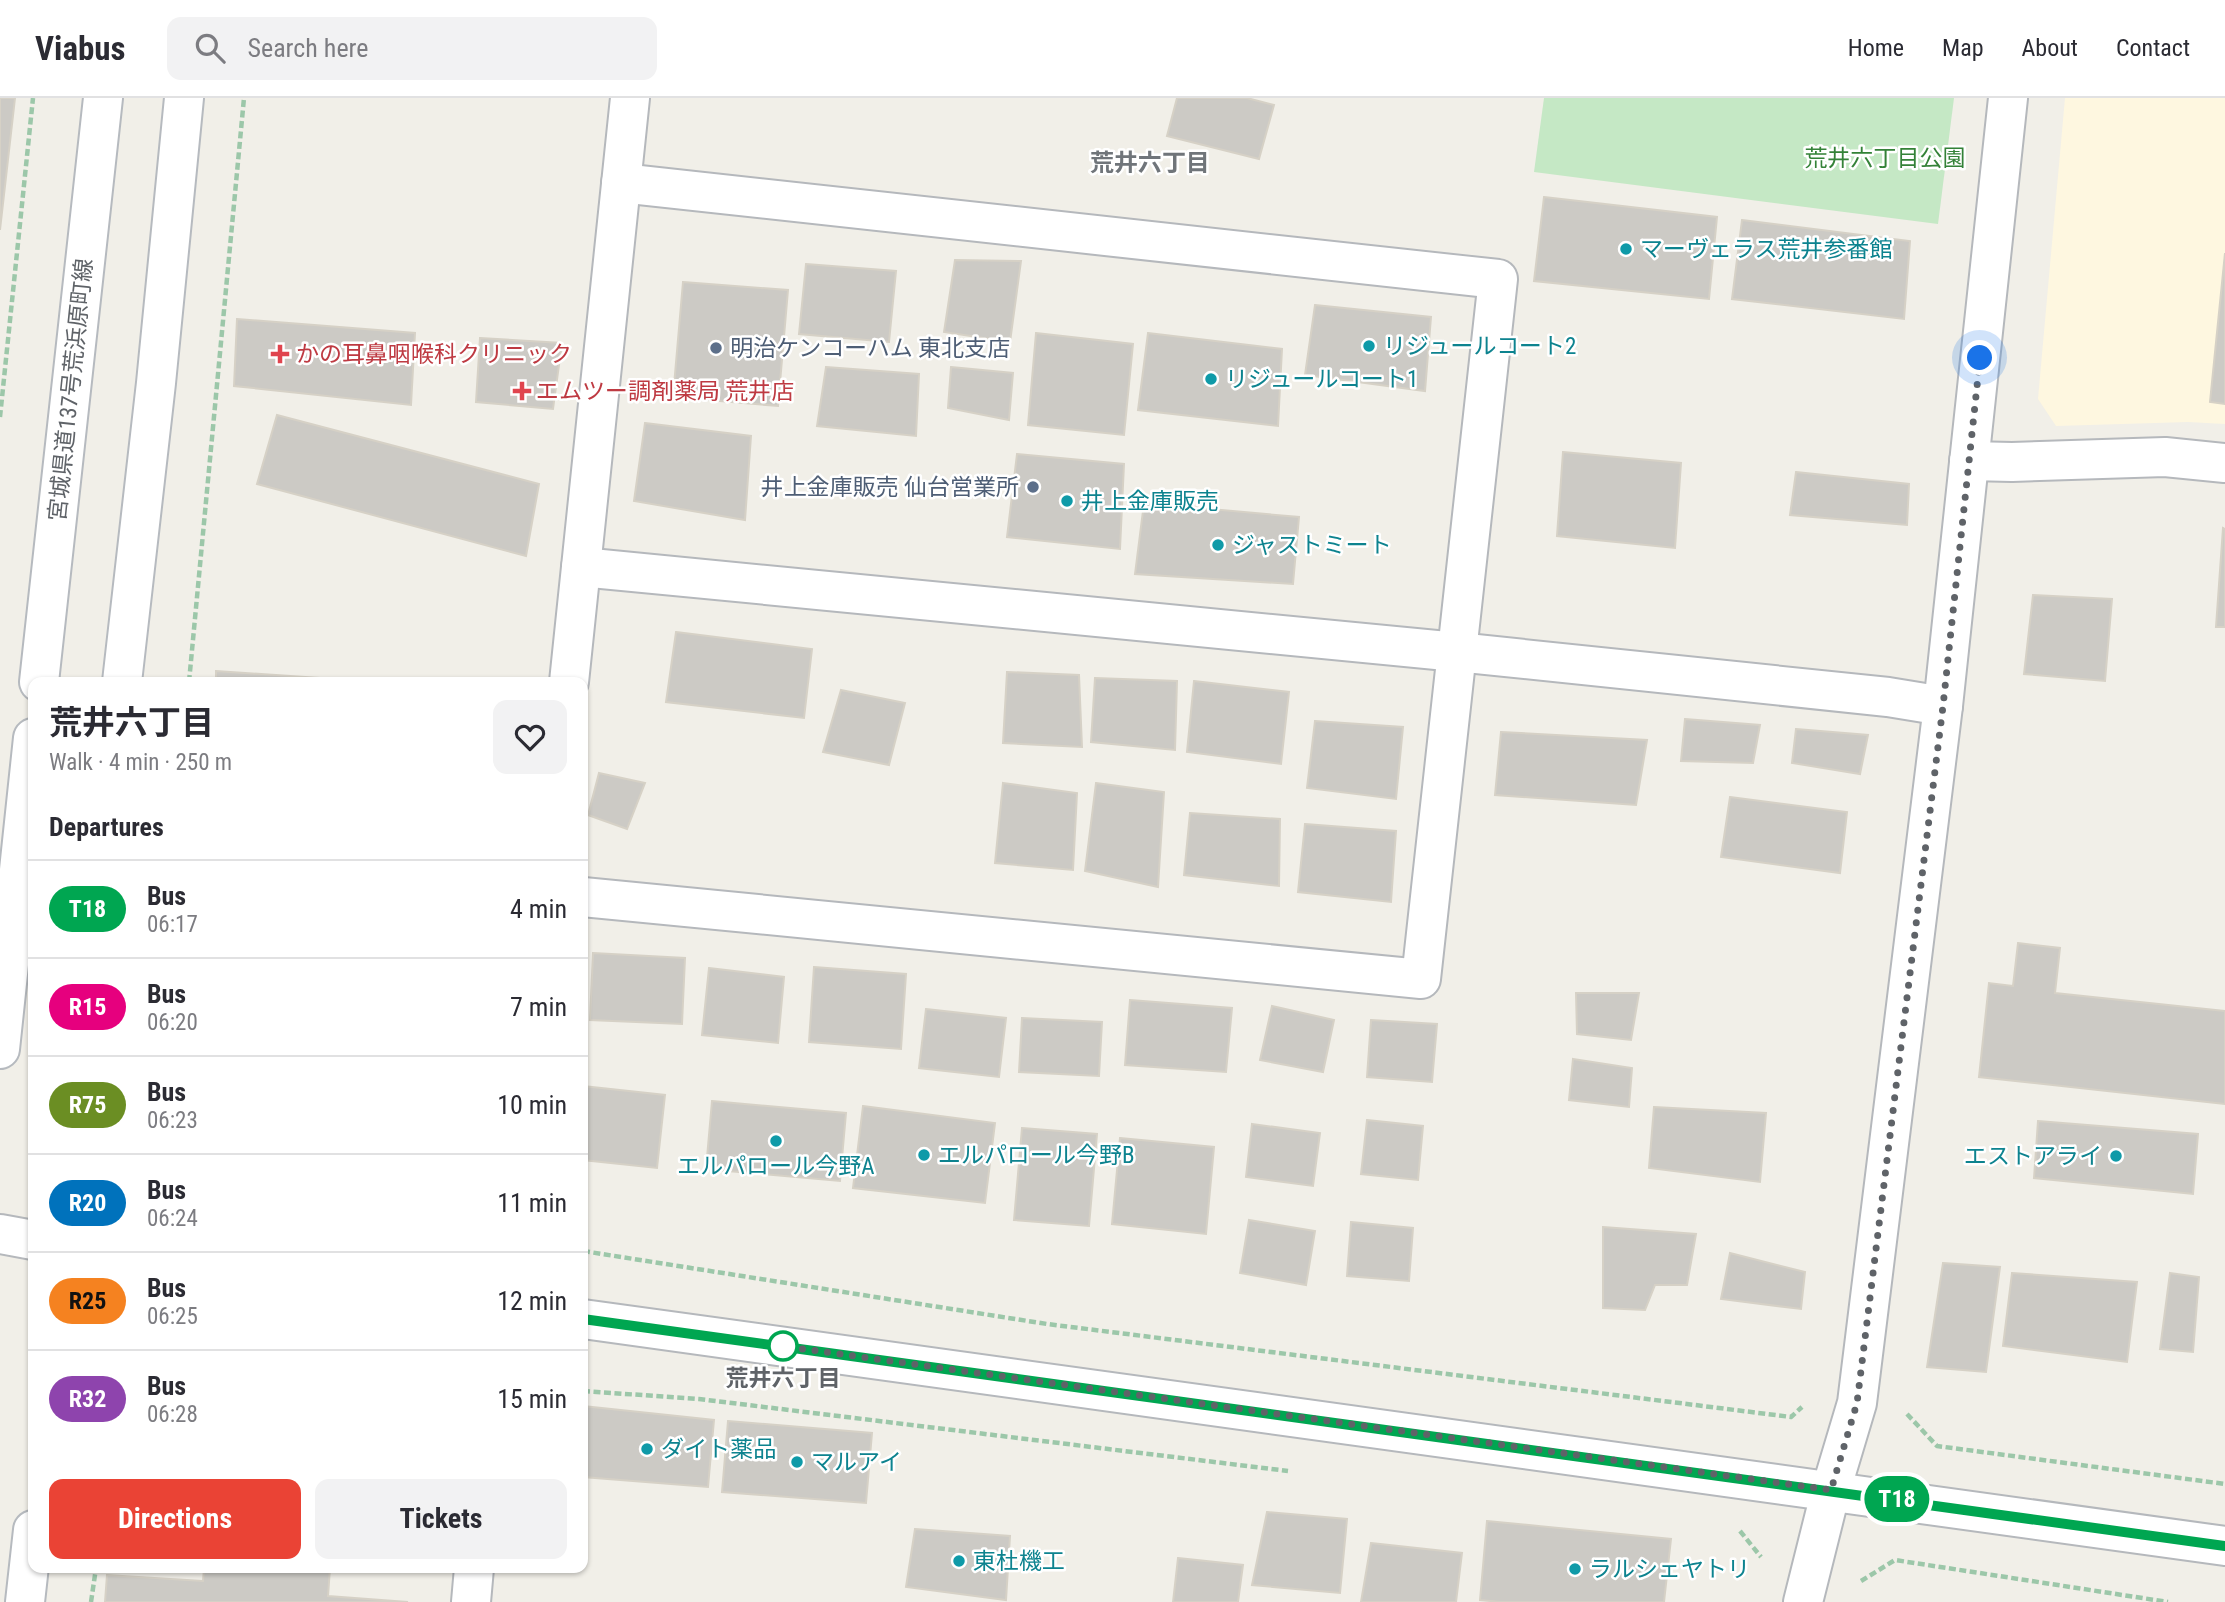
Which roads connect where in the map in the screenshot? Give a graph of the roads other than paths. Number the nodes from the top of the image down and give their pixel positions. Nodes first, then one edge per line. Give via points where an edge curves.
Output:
1 (103, 98) edge
2 (184, 98) edge
3 (630, 98) edge
4 (2008, 98) edge
5 (621, 183) junction
6 (1969, 461) junction
7 (2225, 463) edge
8 (581, 567) junction
9 (1457, 652) junction
10 (40, 677) edge
11 (123, 677) edge
12 (570, 677) edge
13 (1943, 706) junction
14 (28, 785) edge
15 (588, 897) edge
16 (0, 1049) edge
17 (0, 1234) edge
18 (28, 1239) edge
19 (588, 1320) edge
20 (1831, 1490) junction
21 (2225, 1546) edge
22 (28, 1573) edge
23 (474, 1573) edge
24 (25, 1602) edge
25 (471, 1602) edge
26 (1802, 1602) edge

1 - 10 street, 宮城県道137号荒浜原町線
2 - 11 street
3 - 5 street
4 - 6 street
5 - 8 street
5 - 9 street via 1498,279
6 - 7 street via 2165,457
6 - 13 street
8 - 9 street
8 - 12 street
9 - 13 street
9 - 15 street via 1421,979
13 - 20 street via 1857,1403
14 - 16 street
17 - 18 street
19 - 20 street
20 - 21 street
20 - 26 street
22 - 24 street
23 - 25 street

